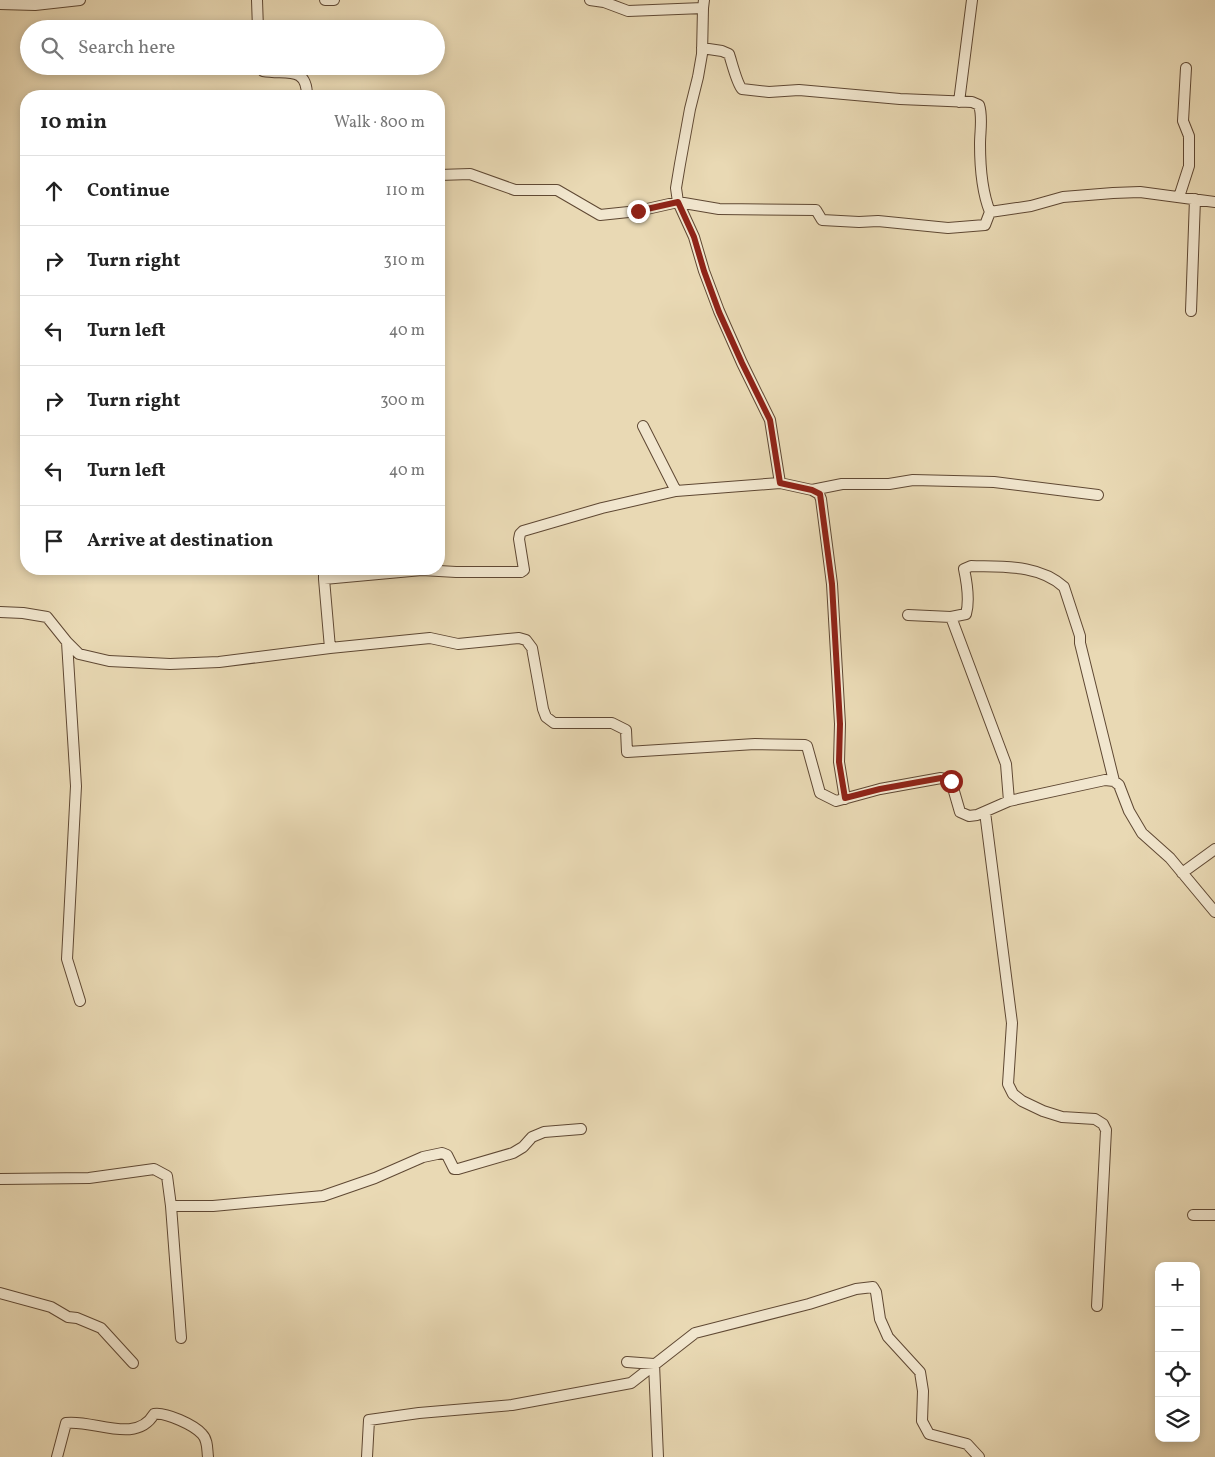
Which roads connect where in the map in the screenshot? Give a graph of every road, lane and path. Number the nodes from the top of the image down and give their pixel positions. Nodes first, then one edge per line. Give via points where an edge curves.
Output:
1 (80, 0) edge
2 (257, 0) edge
3 (326, 0) edge
4 (334, 0) edge
5 (590, 0) edge
6 (972, 0) edge
7 (4, 3) edge
8 (704, 4) edge
9 (258, 20) edge
10 (702, 48) junction
11 (1186, 68) dead end
12 (299, 75) edge
13 (307, 90) edge
14 (959, 102) junction
15 (445, 175) edge
16 (1179, 197) junction
17 (1195, 199) junction
18 (678, 202) junction
19 (1215, 202) edge
20 (990, 212) junction
21 (1191, 312) dead end
22 (643, 426) dead end
23 (780, 483) junction
24 (812, 490) junction
25 (676, 491) junction
26 (1098, 495) dead end
27 (445, 571) edge
28 (324, 575) edge
29 (0, 612) edge
30 (908, 616) dead end
31 (951, 617) junction
32 (67, 642) junction
33 (330, 648) junction
34 (1114, 781) junction
35 (845, 798) junction
36 (1009, 800) junction
37 (985, 812) junction
38 (1215, 849) edge
39 (1182, 873) junction
40 (1215, 912) edge
41 (80, 1001) dead end
42 (581, 1129) dead end
43 (0, 1180) edge
44 (171, 1206) junction
45 (1193, 1215) dead end
46 (1215, 1215) edge
47 (0, 1293) edge
48 (1098, 1306) dead end
49 (181, 1338) dead end
50 (627, 1362) dead end
51 (133, 1363) dead end
52 (654, 1365) junction
53 (57, 1457) edge
54 (208, 1457) edge
55 (367, 1457) edge
56 (658, 1457) edge
57 (979, 1457) edge

1 - 7 street via 35,5
2 - 9 street
3 - 4 street
5 - 8 street via 628,11
6 - 14 street
8 - 10 street
10 - 14 street via 729,54 742,89
10 - 18 street via 677,180
11 - 16 street via 1183,121 1189,136 1188,166
12 - 13 street via 305,79
14 - 20 street via 979,104 981,110 982,172
15 - 18 street via 470,174 515,190 557,190 600,215
16 - 17 street
16 - 20 street via 1140,192 1094,194
17 - 19 street
17 - 21 street
18 - 20 street via 719,208 816,210 822,220 878,221 948,228 985,225
18 - 23 street via 694,237 719,312 770,420
22 - 25 street
23 - 24 street
23 - 25 street
24 - 26 street via 842,484 889,484 913,480 994,482
24 - 35 street via 821,498 832,584 839,762
25 - 27 street via 524,531 519,539 522,572
28 - 33 street
29 - 32 street via 47,617
30 - 31 street
31 - 34 street via 966,614 964,568 971,566 1035,571 1064,587 1080,636
31 - 36 street via 1006,764
32 - 33 street via 79,654 109,661 170,664 219,662
32 - 41 street via 76,786 67,959
33 - 35 street via 430,638 458,644 526,640 532,648 543,709 546,717 554,723 612,723 626,730 627,752 805,744 820,793 836,801
34 - 36 street via 1105,780
34 - 39 street via 1142,832
35 - 37 street via 941,778 951,781 960,812 969,816
36 - 37 street
37 - 48 street via 1012,1023 1008,1084 1022,1101 1043,1111 1062,1117 1095,1119 1106,1130
38 - 39 street
39 - 40 street
42 - 44 street via 544,1132 532,1136 513,1153 458,1169 454,1169 442,1152 324,1196 213,1206
43 - 44 street via 89,1178 154,1169 167,1176
44 - 49 street
45 - 46 street
47 - 51 street via 51,1307 68,1317 101,1328
50 - 52 street
52 - 55 street via 631,1383 512,1405 369,1420
52 - 56 street
52 - 57 street via 695,1333 873,1287 888,1338 920,1372 922,1420 928,1434 967,1444
53 - 54 street via 66,1423 108,1429 135,1428 160,1413 182,1421 202,1434

